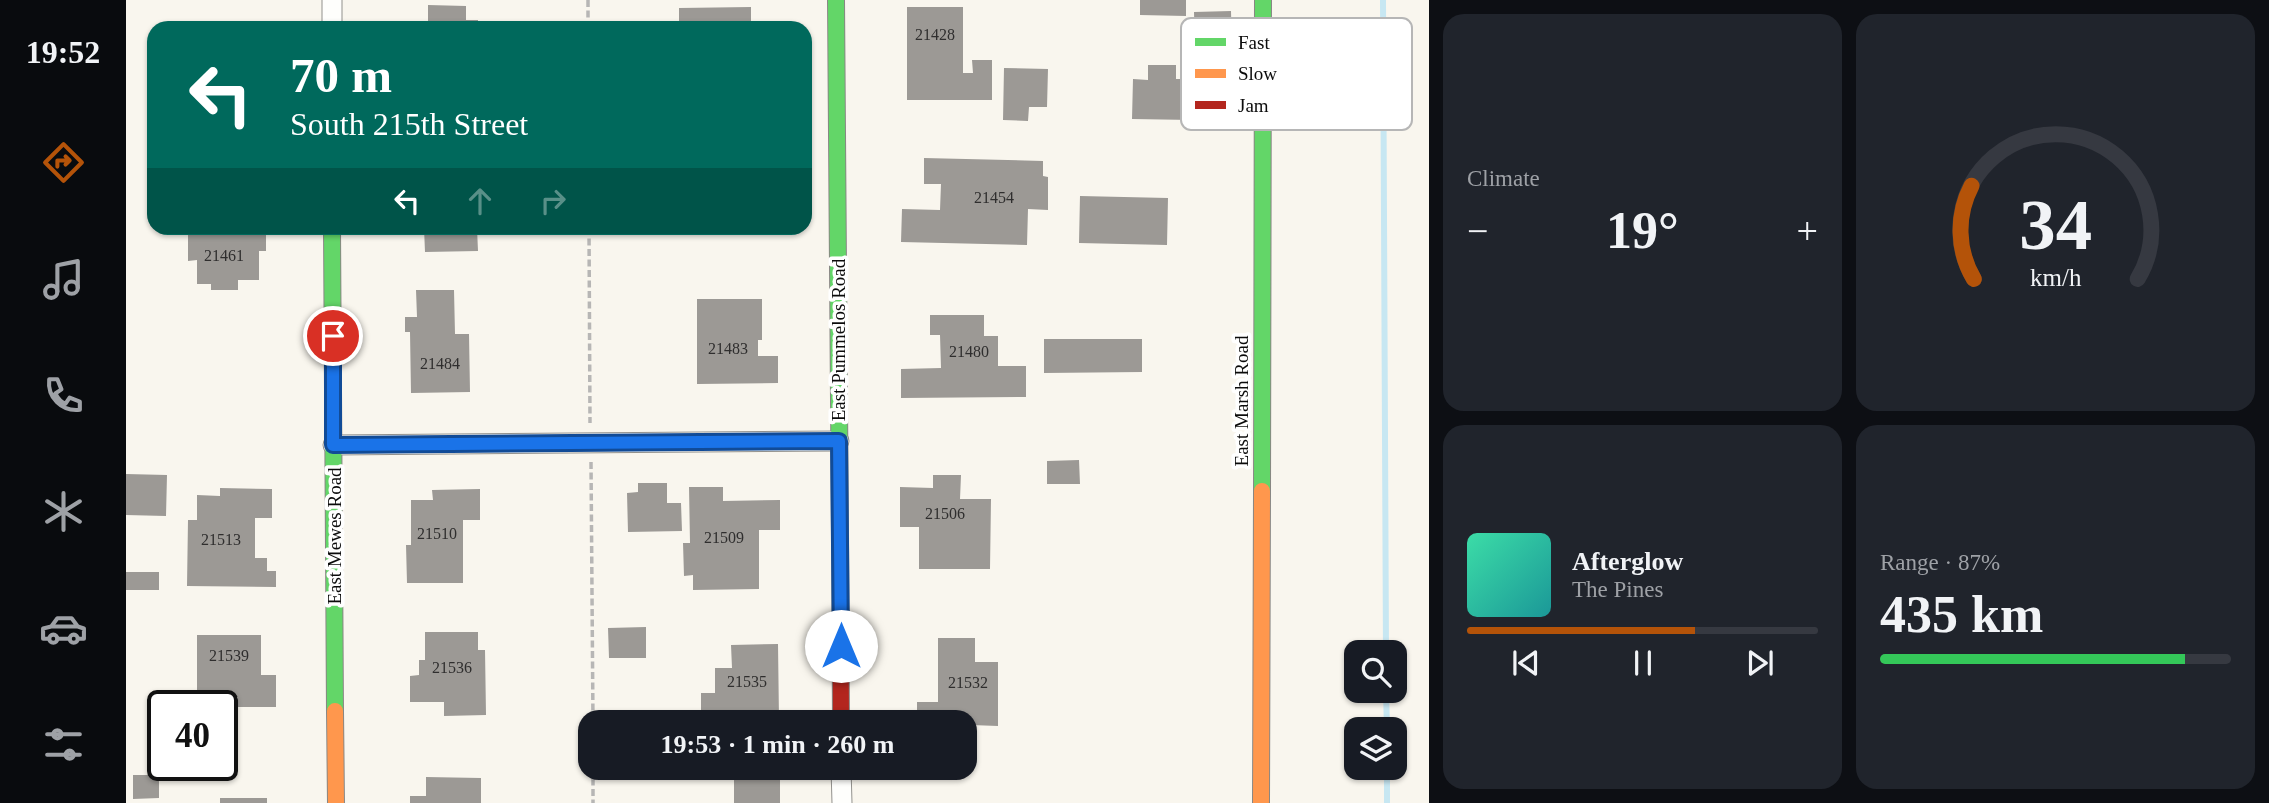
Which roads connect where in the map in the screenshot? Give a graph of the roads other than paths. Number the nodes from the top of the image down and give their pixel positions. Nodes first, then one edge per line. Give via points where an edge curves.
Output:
1 (332, 0) edge
2 (836, 0) edge
3 (1263, 0) edge
4 (1263, 18) edge
5 (332, 21) edge
6 (1263, 130) edge
7 (332, 235) edge
8 (839, 441) junction
9 (333, 445) junction
10 (841, 710) edge
11 (841, 780) edge
12 (336, 803) edge
13 (842, 803) edge
14 (1261, 803) edge

1 - 5 street
2 - 8 street, East Pummelos Road
3 - 4 street, East Marsh Road
6 - 14 street, East Marsh Road
7 - 9 street, East Mewes Road
8 - 9 street
8 - 10 street, East Pummelos Road
9 - 12 street, East Mewes Road
11 - 13 street

